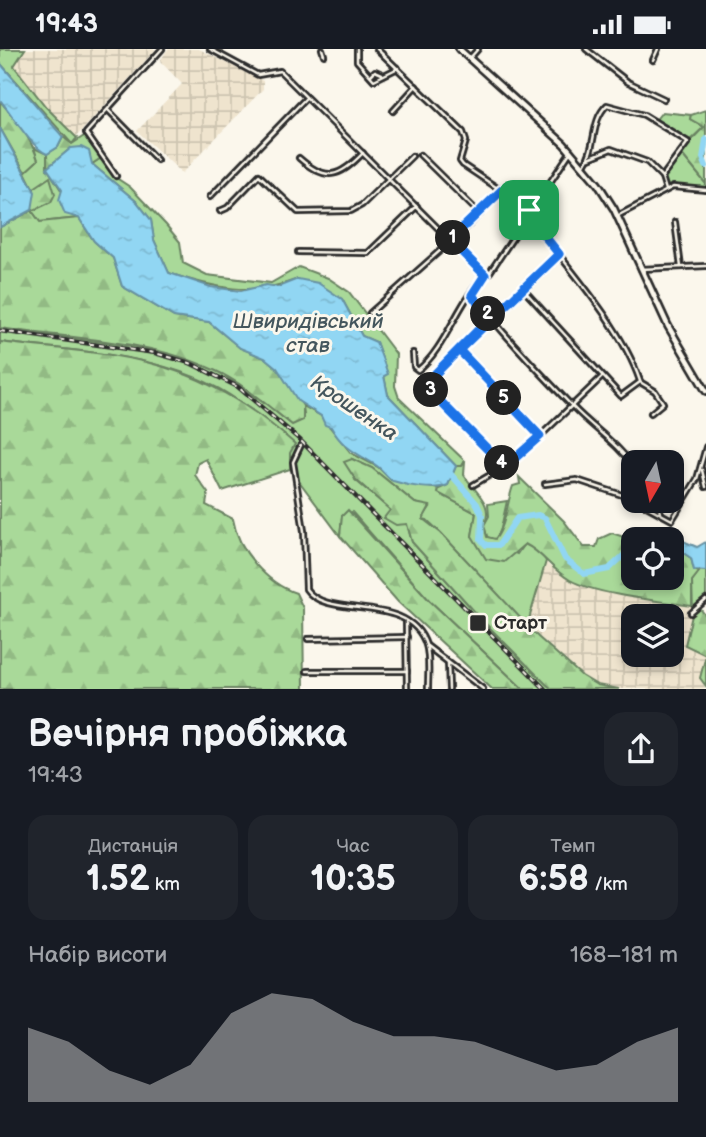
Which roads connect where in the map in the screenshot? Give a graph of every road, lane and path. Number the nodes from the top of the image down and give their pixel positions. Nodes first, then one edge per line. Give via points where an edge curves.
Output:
1 (162, 49) edge
2 (210, 49) edge
3 (322, 49) edge
4 (357, 49) edge
5 (377, 49) edge
6 (458, 49) edge
7 (478, 49) edge
8 (586, 49) edge
9 (658, 49) edge
10 (324, 55) dead end
11 (469, 59) junction
12 (653, 60) dead end
13 (398, 68) junction
14 (382, 74) junction
15 (371, 75) junction
16 (416, 86) junction
17 (306, 98) junction
18 (664, 99) dead end
19 (108, 109) junction
20 (393, 111) dead end
21 (571, 152) junction
22 (363, 153) junction
23 (420, 155) dead end
24 (412, 156) dead end
25 (299, 157) dead end
26 (589, 158) junction
27 (157, 160) dead end
28 (584, 165) junction
29 (116, 176) dead end
30 (662, 177) junction
31 (389, 179) junction
32 (502, 190) junction
33 (666, 190) junction
34 (706, 190) edge
35 (209, 197) dead end
36 (417, 206) junction
37 (529, 210) junction
38 (220, 211) dead end
39 (480, 214) junction
40 (527, 214) junction
41 (617, 215) junction
42 (676, 222) dead end
43 (450, 240) junction
44 (298, 252) dead end
45 (559, 254) junction
46 (706, 266) edge
47 (681, 267) junction
48 (641, 269) junction
49 (485, 275) junction
50 (523, 289) junction
51 (472, 295) junction
52 (370, 313) dead end
53 (491, 319) junction
54 (459, 350) junction
55 (413, 353) dead end
56 (602, 377) junction
57 (640, 382) junction
58 (706, 391) edge
59 (572, 406) junction
60 (652, 413) dead end
61 (540, 436) junction
62 (301, 445) dead end
63 (706, 447) edge
64 (621, 450) edge
65 (505, 467) junction
66 (702, 467) junction
67 (545, 484) dead end
68 (473, 485) dead end
69 (706, 487) edge
70 (621, 495) edge
71 (661, 514) edge
72 (706, 600) edge
73 (691, 613) dead end
74 (407, 622) junction
75 (407, 637) junction
76 (308, 639) dead end
77 (427, 646) junction
78 (448, 662) junction
79 (307, 671) dead end
80 (407, 671) junction
81 (407, 689) edge
82 (428, 689) edge
83 (449, 689) edge
84 (483, 689) edge

1 - 19 street
2 - 17 street via 258,75 280,71
3 - 10 street
4 - 15 street via 357,61
5 - 13 street
6 - 11 street
7 - 11 street
8 - 18 street via 628,82
9 - 12 street
11 - 21 street
13 - 14 street
13 - 16 street
14 - 15 street via 375,71
14 - 15 street via 377,80
16 - 20 street
16 - 32 street via 463,132 466,141 460,161
17 - 22 street
17 - 35 street
19 - 27 street
19 - 29 street via 86,133
21 - 28 street
21 - 37 street
22 - 25 street via 335,175 313,170
22 - 31 street
23 - 39 street
24 - 31 street
26 - 28 street
26 - 30 street via 611,149 647,162
26 - 30 street via 595,125 607,105 644,115 688,142
28 - 41 street
30 - 33 street
31 - 36 street
31 - 38 street via 351,211 298,212 259,175
32 - 37 street
32 - 39 street
33 - 34 street
33 - 41 street
36 - 43 street
36 - 44 street via 368,253
37 - 40 street
39 - 43 street
40 - 45 street
40 - 49 street
41 - 48 street
42 - 47 street
43 - 49 street
43 - 52 street
45 - 50 street
45 - 57 street via 630,353
46 - 47 street
47 - 48 street
48 - 58 street
49 - 51 street
50 - 53 street
50 - 56 street
51 - 53 street
51 - 55 street via 418,370
53 - 54 street
53 - 59 street
54 - 61 street
54 - 65 street via 431,377 430,389
56 - 57 street via 621,396
56 - 59 street
57 - 60 street via 663,403
59 - 61 street
59 - 64 street
61 - 65 street
62 - 74 street via 293,462 304,531 306,589 320,600 395,614
63 - 66 street
65 - 68 street
66 - 69 street
66 - 71 street via 677,515 672,520
67 - 70 street via 577,480
72 - 73 street
74 - 75 street
74 - 77 street
75 - 76 street
75 - 80 street
77 - 78 street
77 - 82 street
78 - 83 street
78 - 84 street
79 - 80 street
80 - 81 street

